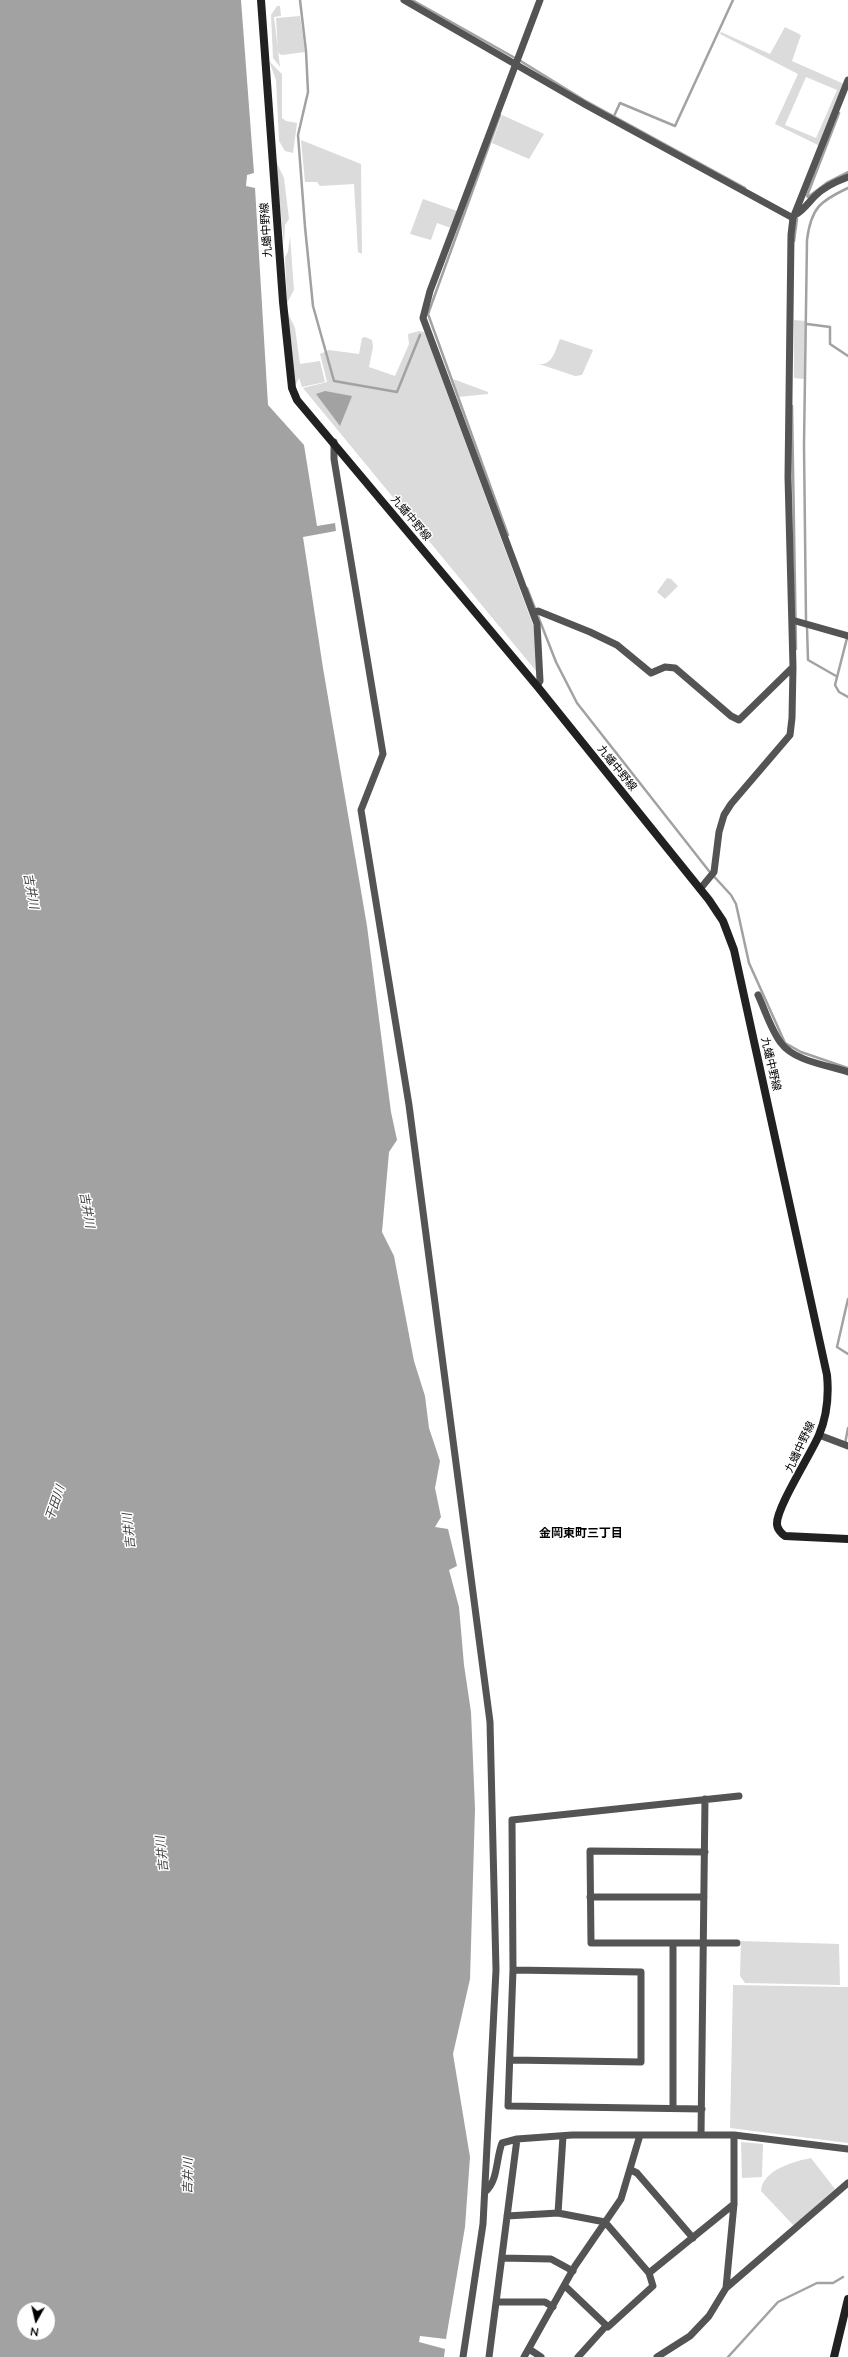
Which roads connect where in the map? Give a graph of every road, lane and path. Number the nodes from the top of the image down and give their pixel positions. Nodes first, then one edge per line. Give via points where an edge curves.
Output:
1 (261, 0) edge
2 (404, 0) edge
3 (540, 0) edge
4 (518, 64) junction
5 (848, 80) edge
6 (848, 177) edge
7 (794, 216) junction
8 (334, 442) junction
9 (535, 612) junction
10 (794, 620) junction
11 (848, 636) edge
12 (793, 667) junction
13 (537, 686) junction
14 (700, 889) junction
15 (758, 995) dead end
16 (848, 1072) edge
17 (819, 1435) junction
18 (846, 1445) edge
19 (848, 1539) edge
20 (739, 1796) dead end
21 (705, 1799) junction
22 (705, 1852) junction
23 (590, 1897) junction
24 (704, 1898) junction
25 (673, 1943) junction
26 (737, 1943) dead end
27 (704, 1944) junction
28 (513, 1970) junction
29 (510, 2060) junction
30 (672, 2108) junction
31 (702, 2109) junction
32 (640, 2135) junction
33 (701, 2135) junction
34 (734, 2135) junction
35 (563, 2136) junction
36 (517, 2139) junction
37 (848, 2149) edge
38 (630, 2170) junction
39 (848, 2183) edge
40 (485, 2192) junction
41 (734, 2204) junction
42 (558, 2214) junction
43 (507, 2216) junction
44 (605, 2222) junction
45 (693, 2238) junction
46 (502, 2258) junction
47 (573, 2271) junction
48 (649, 2274) junction
49 (565, 2286) junction
50 (726, 2288) junction
51 (848, 2299) edge
52 (497, 2302) junction
53 (553, 2307) junction
54 (606, 2326) junction
55 (529, 2349) junction
56 (463, 2357) edge
57 (489, 2357) edge
58 (524, 2357) edge
59 (541, 2357) edge
60 (578, 2357) edge
61 (657, 2357) edge
62 (834, 2357) edge

1 - 8 main road, 九蟠中野線 via 290,381 297,400
2 - 4 street
3 - 4 street
4 - 7 street via 586,105
4 - 9 street via 430,291 423,318
5 - 7 street
6 - 7 street via 816,195 804,210
7 - 10 street via 788,382
8 - 13 main road, 九蟠中野線
8 - 40 street via 334,459 383,754 360,810 409,1105 490,1722 496,1970
9 - 12 street via 617,645 651,673 665,667 675,668 736,719 742,718
9 - 13 street via 540,660 540,681
10 - 11 street
10 - 12 street
12 - 14 street via 790,735 724,815 713,874
13 - 14 main road, 九蟠中野線
14 - 17 main road, 九蟠中野線 via 723,921 734,950 813,1306 828,1390 825,1416
15 - 16 street via 780,1042 786,1049
17 - 18 street
17 - 19 main road, 九蟠中野線 via 782,1508 777,1524 785,1536
20 - 21 street
21 - 22 street
21 - 28 street via 512,1820
22 - 23 street via 590,1851
22 - 24 street
23 - 24 street
23 - 25 street via 591,1943
24 - 27 street
25 - 27 street
25 - 30 street
26 - 27 street
27 - 31 street
28 - 29 street
28 - 29 street via 641,1972 641,2062
29 - 30 street via 508,2106
30 - 31 street
31 - 33 street
32 - 33 street
32 - 35 street
32 - 38 street
33 - 34 street
34 - 37 street
34 - 41 street
35 - 36 street
35 - 42 street
36 - 40 street via 502,2143 491,2187
36 - 43 street
38 - 44 street via 621,2199
38 - 45 street via 637,2173
39 - 50 street
40 - 56 street via 483,2224
41 - 45 street
41 - 50 street
42 - 43 street
42 - 44 street
43 - 46 street
44 - 47 street
44 - 48 street
45 - 48 street
46 - 47 street via 551,2259
46 - 52 street
47 - 49 street
48 - 54 street via 653,2286 608,2327
49 - 53 street
49 - 54 street
50 - 61 street via 709,2316 690,2336
51 - 62 main road
52 - 53 street via 545,2302
52 - 57 street
53 - 55 street
54 - 60 street
55 - 58 street
55 - 59 street

